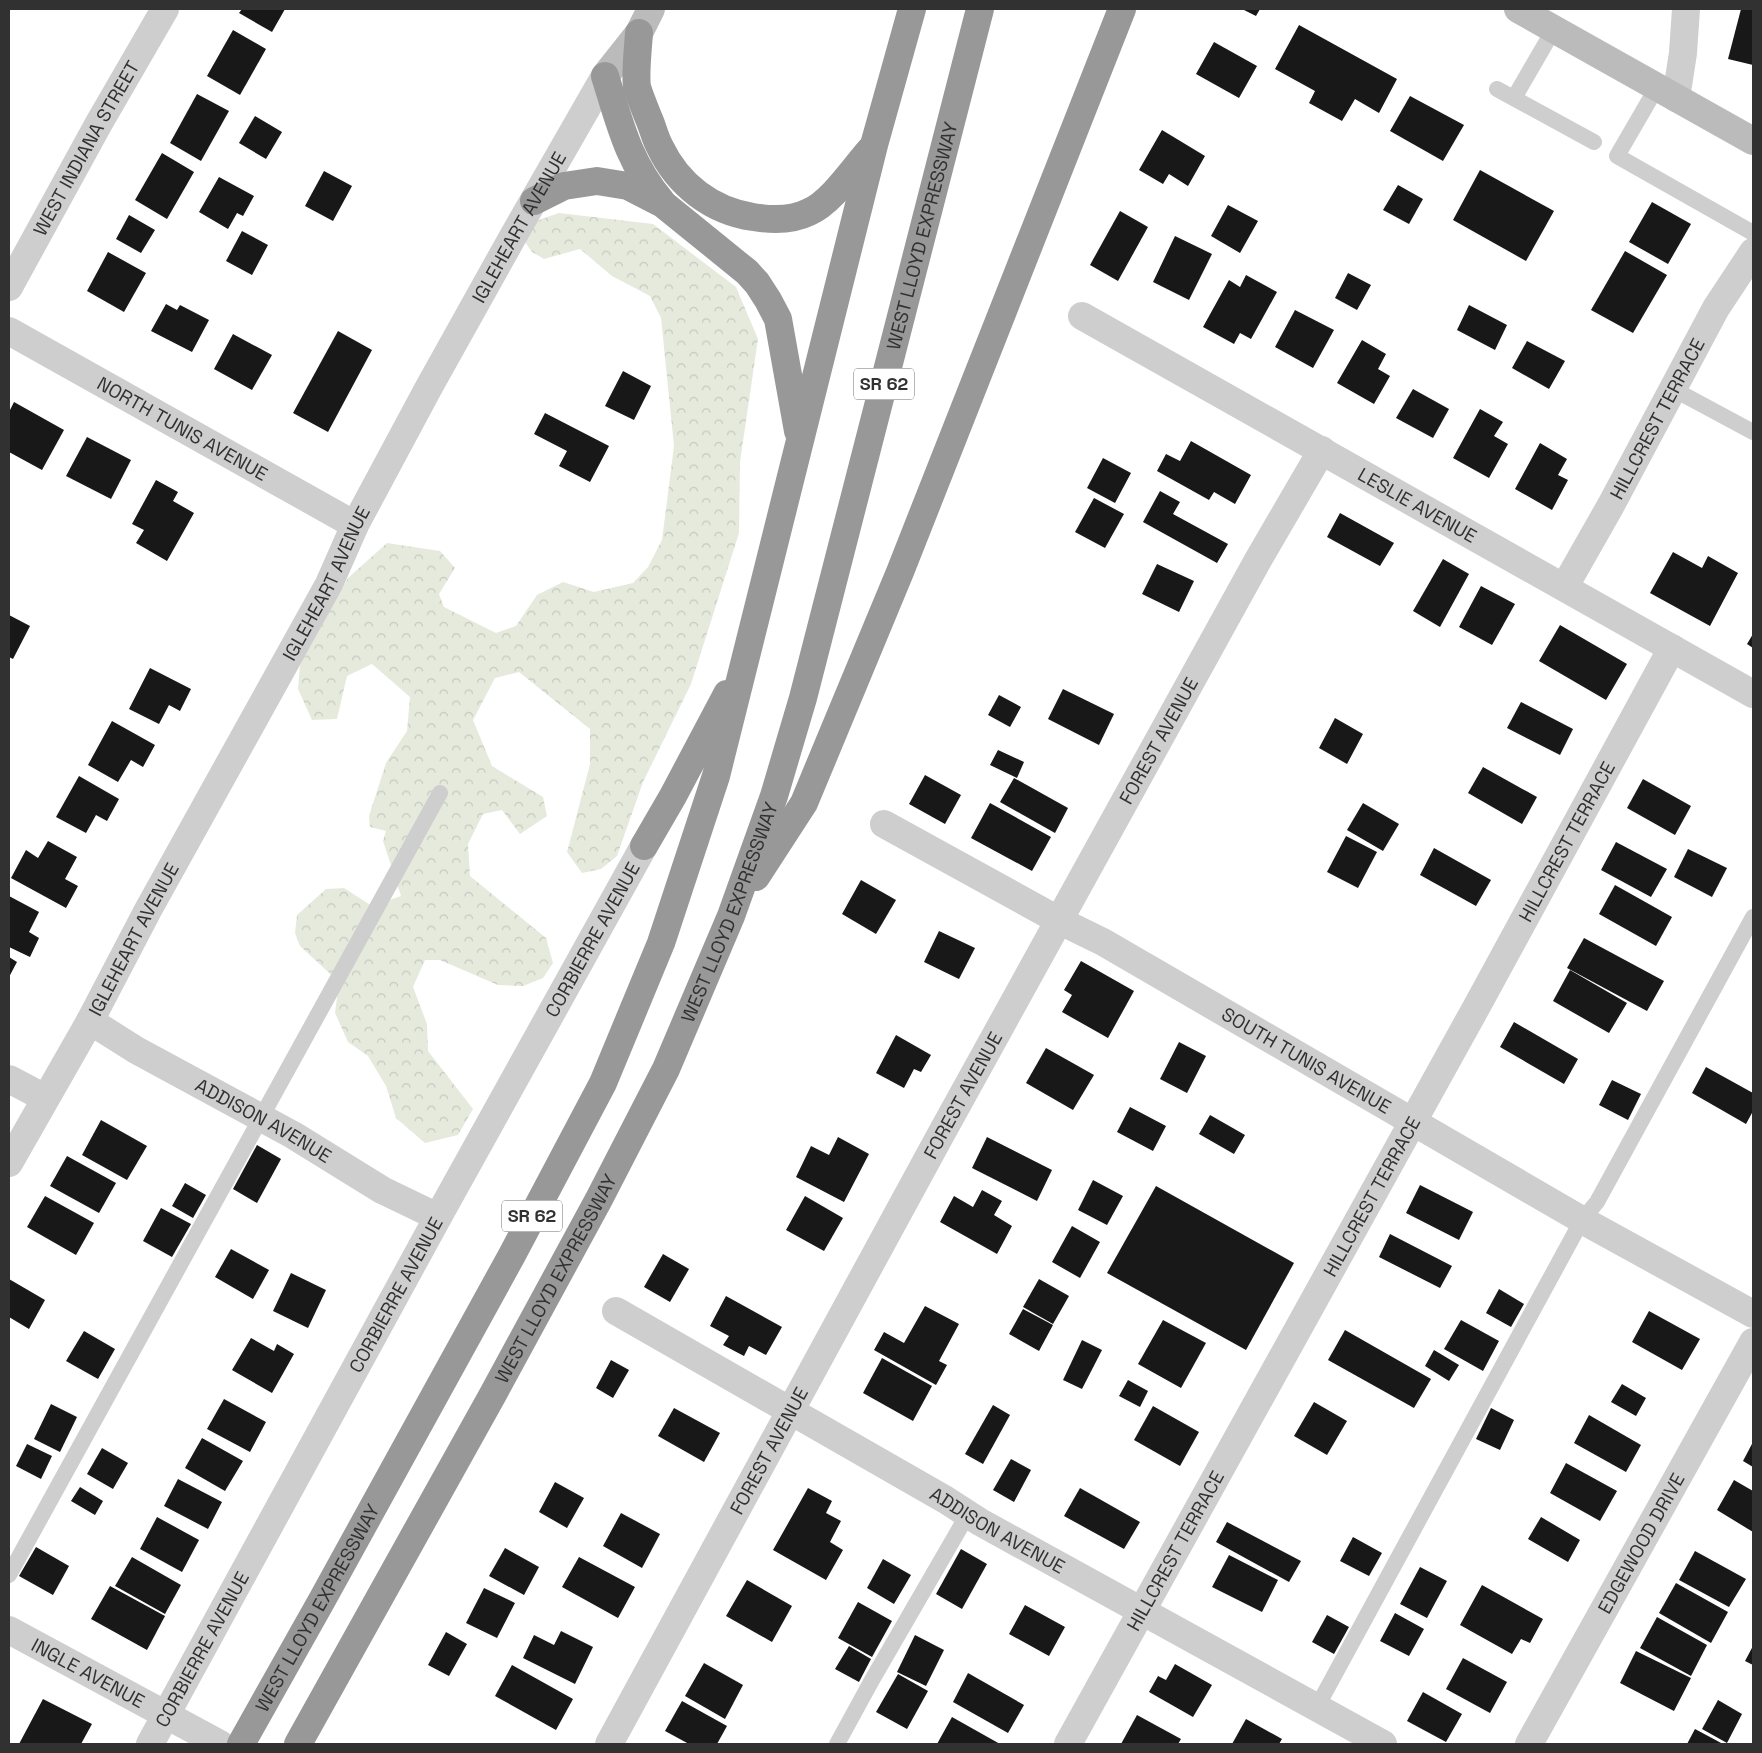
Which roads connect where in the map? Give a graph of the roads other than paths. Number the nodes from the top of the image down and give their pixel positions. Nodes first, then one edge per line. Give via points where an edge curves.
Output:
1 (165, 9) edge
2 (651, 9) edge
3 (912, 9) edge
4 (980, 9) edge
5 (1122, 9) edge
6 (1518, 9) edge
7 (1686, 9) edge
8 (1554, 29) junction
9 (639, 34) junction
10 (605, 76) junction
11 (1497, 89) dead end
12 (1666, 92) junction
13 (1514, 98) junction
14 (1753, 141) edge
15 (1594, 142) dead end
16 (874, 145) junction
17 (534, 201) junction
18 (663, 204) junction
19 (1753, 233) edge
20 (1753, 252) edge
21 (9, 287) edge
22 (1082, 316) dead end
23 (9, 331) edge
24 (1673, 389) junction
25 (1753, 432) edge
26 (800, 440) junction
27 (1322, 450) junction
28 (355, 525) junction
29 (1565, 586) junction
30 (1672, 648) junction
31 (747, 655) junction
32 (1753, 694) edge
33 (440, 794) dead end
34 (884, 824) dead end
35 (644, 846) joint
36 (731, 916) junction
37 (1753, 917) edge
38 (1060, 921) junction
39 (90, 1021) junction
40 (9, 1079) edge
41 (45, 1098) junction
42 (261, 1118) junction
43 (1412, 1122) junction
44 (9, 1163) edge
45 (438, 1217) junction
46 (1582, 1220) junction
47 (616, 1311) dead end
48 (1753, 1314) edge
49 (1753, 1342) edge
50 (791, 1412) junction
51 (968, 1514) junction
52 (9, 1575) edge
53 (1142, 1610) junction
54 (9, 1630) edge
55 (1317, 1707) junction
56 (166, 1714) junction
57 (150, 1744) edge
58 (220, 1744) edge
59 (241, 1744) edge
60 (298, 1744) edge
61 (609, 1744) edge
62 (836, 1744) edge
63 (1068, 1744) edge
64 (1383, 1744) edge
65 (1529, 1744) edge

1 - 21 street, WEST INDIANA STREET
2 - 9 main road, IGLEHEART AVENUE
3 - 16 highway, WEST LLOYD EXPRESSWAY / SR 62
4 - 36 highway, WEST LLOYD EXPRESSWAY / SR 62 via 803,698 774,796
5 - 36 highway via 907,554 804,802
6 - 8 main road
7 - 12 street via 1683,53
8 - 12 main road
8 - 13 lane
9 - 10 main road, IGLEHEART AVENUE
9 - 16 highway via 637,86 659,146 685,184 722,210 767,219 809,212 825,202
10 - 17 street, IGLEHEART AVENUE
10 - 18 highway via 628,150
11 - 13 lane
12 - 14 main road
12 - 19 lane via 1617,156
13 - 15 lane
16 - 26 highway, WEST LLOYD EXPRESSWAY / SR 62
17 - 18 highway via 564,186 597,181 628,186
17 - 28 street, IGLEHEART AVENUE
18 - 26 highway via 746,272 768,300 778,319
20 - 24 street, HILLCREST TERRACE via 1716,308
22 - 27 street, LESLIE AVENUE
23 - 28 street, NORTH TUNIS AVENUE
24 - 25 lane
24 - 29 street, HILLCREST TERRACE
26 - 31 highway, WEST LLOYD EXPRESSWAY / SR 62
27 - 29 street, LESLIE AVENUE
27 - 38 street, FOREST AVENUE
28 - 39 street, IGLEHEART AVENUE via 329,584
29 - 30 street, LESLIE AVENUE
30 - 32 street, LESLIE AVENUE
30 - 43 street, HILLCREST TERRACE
31 - 35 highway
31 - 59 highway, WEST LLOYD EXPRESSWAY / SR 62 via 716,776 661,943 603,1082 502,1272
33 - 42 lane
34 - 38 street, SOUTH TUNIS AVENUE
35 - 45 street, CORBIERRE AVENUE
36 - 60 highway, WEST LLOYD EXPRESSWAY / SR 62 via 666,1069 599,1200
37 - 46 lane via 1597,1202
38 - 43 street, SOUTH TUNIS AVENUE via 1103,942
38 - 50 street, FOREST AVENUE
39 - 41 street, IGLEHEART AVENUE
39 - 42 street, ADDISON AVENUE via 136,1050
40 - 41 street
41 - 44 street, IGLEHEART AVENUE
42 - 45 street, ADDISON AVENUE via 382,1190
42 - 52 lane
43 - 46 street, SOUTH TUNIS AVENUE
43 - 53 street, HILLCREST TERRACE
45 - 56 street, CORBIERRE AVENUE
46 - 48 street, SOUTH TUNIS AVENUE
46 - 55 lane
47 - 50 street, ADDISON AVENUE
49 - 65 street, EDGEWOOD DRIVE
50 - 51 street, ADDISON AVENUE
50 - 61 street, FOREST AVENUE
51 - 53 street, ADDISON AVENUE
51 - 62 lane
53 - 55 street, ADDISON AVENUE
53 - 63 street, HILLCREST TERRACE
54 - 56 street, INGLE AVENUE
55 - 64 street, ADDISON AVENUE
56 - 57 street, CORBIERRE AVENUE
56 - 58 street, INGLE AVENUE

